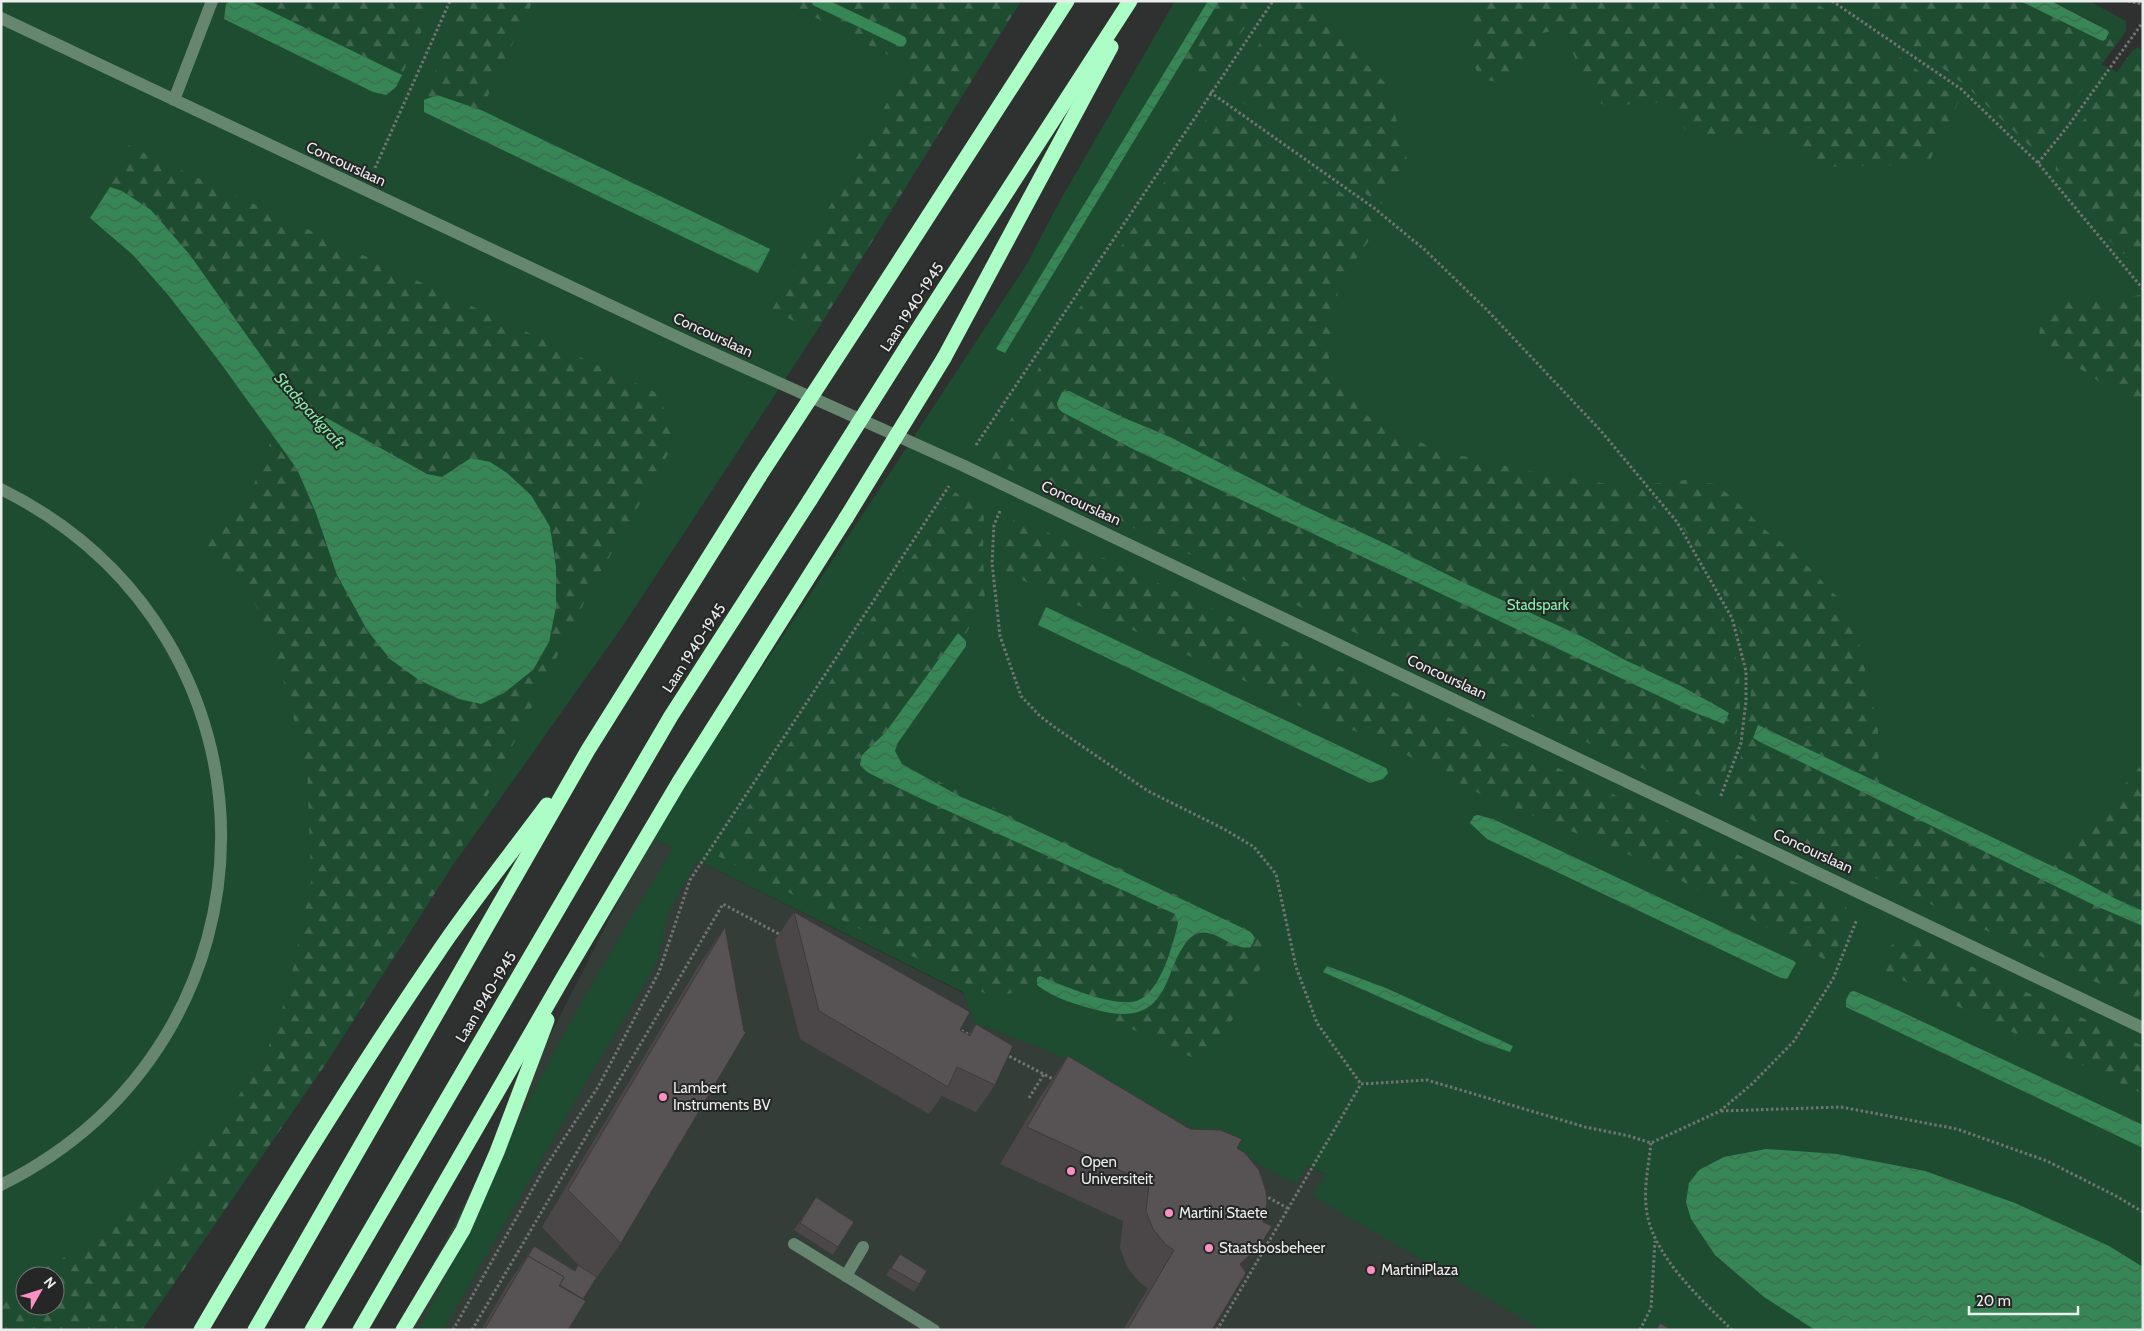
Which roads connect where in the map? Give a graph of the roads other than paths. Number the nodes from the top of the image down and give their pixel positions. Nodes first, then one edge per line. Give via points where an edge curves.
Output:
1 (212, 1) edge
2 (1067, 1) edge
3 (1130, 1) edge
4 (1136, 1) edge
5 (1, 18) edge
6 (174, 100) junction
7 (1, 489) edge
8 (588, 750) junction
9 (564, 976) junction
10 (2143, 1028) edge
11 (1, 1185) edge
12 (794, 1244) dead end
13 (863, 1247) dead end
14 (846, 1276) junction
15 (201, 1330) edge
16 (255, 1330) edge
17 (312, 1330) edge
18 (360, 1330) edge
19 (403, 1330) edge
20 (934, 1330) edge

1 - 6 street
2 - 8 highway, bridge via 759,476
3 - 17 highway, Laan 1940-1945, bridge via 671,716
4 - 9 highway, bridge via 944,358 679,782
5 - 6 street, Concourslaan
6 - 10 street, Concourslaan via 742,367 962,465
7 - 11 street via 65,526 100,556 132,589 159,627 182,666 208,736 220,799 222,845 218,891 209,936 195,980 175,1022 152,1058 126,1092 95,1123 62,1150
8 - 15 highway via 432,960 304,1159
8 - 16 highway
9 - 18 highway
9 - 19 highway via 497,1152 463,1230
12 - 14 street
13 - 14 street
14 - 20 street

